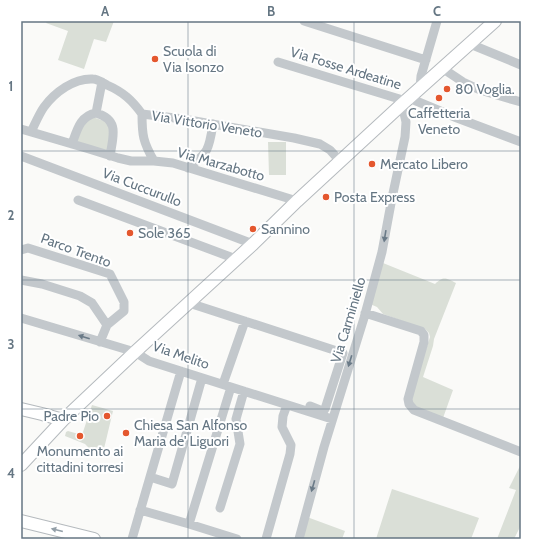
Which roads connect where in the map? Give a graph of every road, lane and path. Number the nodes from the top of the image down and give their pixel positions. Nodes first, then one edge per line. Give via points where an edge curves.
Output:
1 (304, 21) edge
2 (437, 21) edge
3 (495, 21) edge
4 (470, 44) junction
5 (426, 60) junction
6 (278, 62) dead end
7 (521, 65) edge
8 (442, 68) junction
9 (102, 82) junction
10 (420, 88) junction
11 (405, 102) junction
12 (521, 102) edge
13 (96, 113) junction
14 (142, 114) junction
15 (213, 124) junction
16 (21, 128) edge
17 (31, 132) junction
18 (521, 142) edge
19 (72, 144) junction
20 (21, 156) edge
21 (110, 156) junction
22 (154, 161) junction
23 (340, 161) junction
24 (188, 168) junction
25 (78, 200) dead end
26 (297, 201) junction
27 (253, 244) junction
28 (21, 250) edge
29 (236, 259) junction
30 (21, 280) edge
31 (189, 303) junction
32 (366, 313) junction
33 (21, 318) edge
34 (245, 321) junction
35 (107, 325) junction
36 (100, 342) junction
37 (135, 352) junction
38 (181, 371) junction
39 (202, 378) junction
40 (226, 383) junction
41 (244, 391) junction
42 (287, 405) junction
43 (21, 409) edge
44 (332, 419) junction
45 (62, 420) junction
46 (521, 452) edge
47 (21, 465) edge
48 (150, 477) junction
49 (220, 508) dead end
50 (140, 510) junction
51 (21, 521) edge
52 (189, 524) junction
53 (94, 539) edge
54 (132, 539) edge
55 (237, 539) edge
56 (266, 539) edge
57 (298, 539) edge

1 - 5 street
2 - 5 street
3 - 4 main road
4 - 7 street
4 - 8 main road
5 - 10 street
6 - 11 street, Via Fosse Ardeatine
8 - 10 main road
8 - 12 street via 462,82 480,90
9 - 13 street
9 - 14 street, Via Vittorio Veneto via 120,91
9 - 17 street, Via Vittorio Veneto via 94,79 65,87 43,108
10 - 11 main road
11 - 18 street, Via Fosse Ardeatine
11 - 23 main road
11 -> 32 street, Via Carminiello via 405,137 384,245
13 - 19 street via 90,114 82,121
13 - 21 street via 110,120 113,126
14 - 15 street, Via Vittorio Veneto
14 - 22 street via 142,135
15 - 23 street, Via Vittorio Veneto via 320,144
15 - 24 street via 210,146 205,154
16 - 17 street, Via Marzabotto
17 - 19 street, Via Marzabotto
19 - 21 street, Via Marzabotto
20 - 27 street, Via Cuccurullo
21 - 22 street, Via Marzabotto via 131,161
22 - 24 street, Via Marzabotto
23 - 26 main road
24 - 26 street, Via Marzabotto
25 - 29 street
26 - 27 main road
27 - 29 main road
28 - 35 street, Parco Trento via 28,248 110,274 124,302 124,311
29 - 31 main road
30 - 35 street via 80,296 92,303
31 - 34 street
31 - 37 main road
32 -> 44 street, Via Carminiello
32 - 46 street via 424,335 408,399 408,404 414,410
36 -> 33 street, Via Melito
34 - 40 street
34 - 40 street via 343,353 325,409 320,410
35 - 36 street, Parco Trento
36 - 37 street, Via Melito
37 - 38 street, Via Melito via 149,361
37 - 45 main road
38 - 39 street, Via Melito
38 - 48 street
39 - 40 street, Via Melito
39 - 48 street via 172,484
40 - 41 street, Via Melito
40 - 52 street
41 - 42 street, Via Melito
41 - 49 street via 236,419 240,444
42 - 44 street, Via Melito
42 - 56 street via 282,427 291,445 290,454
43 - 45 main road
44 -> 57 street, Via Carminiello
45 - 47 main road
48 - 50 street
50 - 52 street
50 - 54 street
53 -> 51 main road
52 - 55 street

